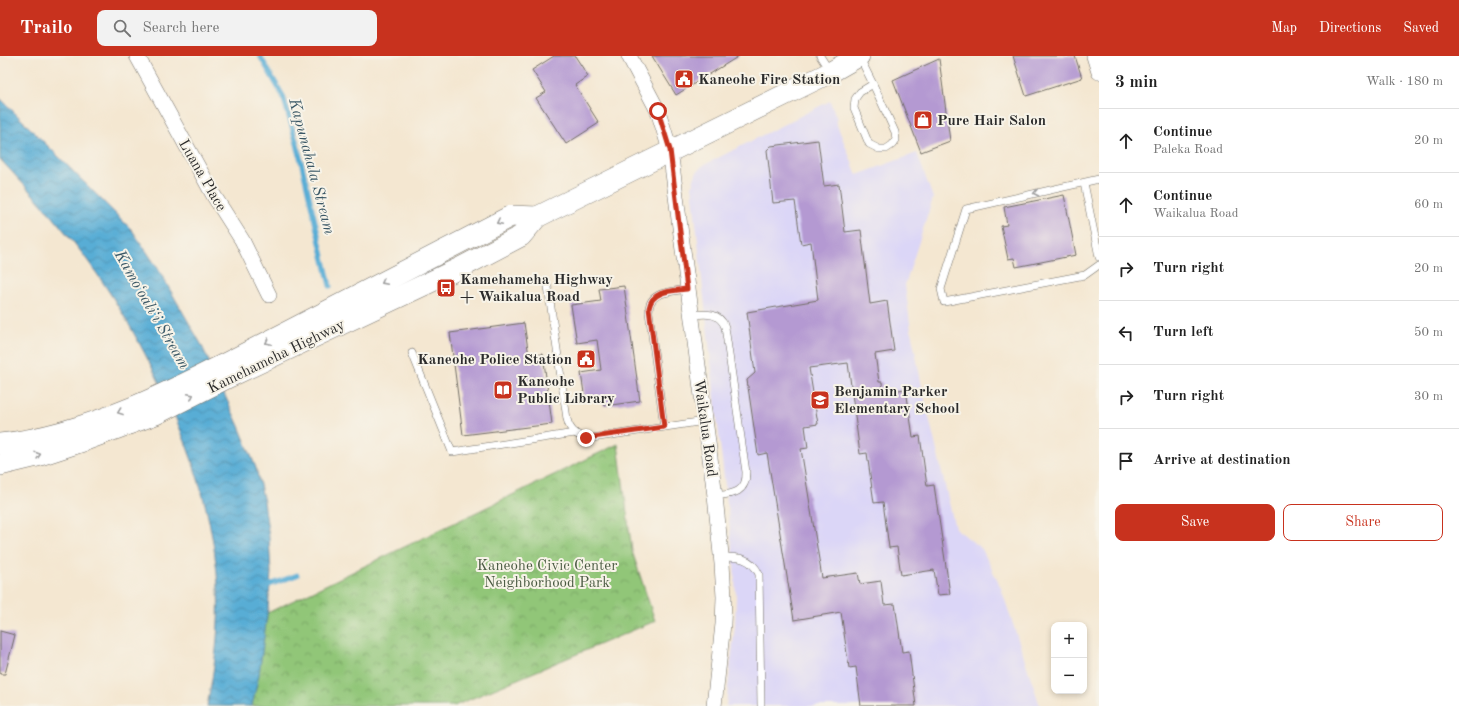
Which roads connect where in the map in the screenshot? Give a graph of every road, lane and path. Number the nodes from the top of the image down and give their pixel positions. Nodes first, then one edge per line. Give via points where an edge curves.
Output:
1 (137, 56) edge
2 (630, 56) edge
3 (859, 56) edge
4 (1094, 56) edge
5 (825, 64) edge
6 (1099, 72) edge
7 (873, 84) junction
8 (670, 150) junction
9 (1099, 179) edge
10 (1084, 183) junction
11 (1099, 257) edge
12 (1099, 265) edge
13 (548, 287) dead end
14 (687, 289) junction
15 (269, 295) dead end
16 (691, 315) junction
17 (412, 353) dead end
18 (156, 405) junction
19 (705, 421) junction
20 (664, 427) junction
21 (575, 434) junction
22 (0, 444) edge
23 (0, 465) edge
24 (715, 496) junction
25 (721, 557) junction
26 (714, 706) edge
27 (761, 706) edge

1 - 15 street, Luana Place via 214,196 242,240
2 - 8 street, Waikalua Road via 658,111
3 - 5 main road, Kamehameha Highway
3 - 7 lane
4 - 6 street
5 - 8 main road, Kamehameha Highway
7 - 7 lane via 895,132 896,140 886,149 879,150 870,144 854,108 855,99 860,92
8 - 14 street, Waikalua Road
8 - 18 main road, Kamehameha Highway via 537,217 521,236 460,268
9 - 10 lane
10 - 11 lane
10 -> 12 lane via 966,209 941,289 944,302 1085,275
13 - 21 lane via 566,419
14 - 16 street, Waikalua Road
14 - 20 lane via 661,293 652,300 649,308
16 - 19 street, Waikalua Road
16 - 24 lane via 712,314 720,318 725,326 746,472 744,484 738,491
17 - 21 lane via 452,452
18 -> 22 main road, Kamehameha Highway via 127,409 40,438
23 -> 18 main road, Kamehameha Highway via 83,441
19 - 20 lane
19 - 24 street, Waikalua Road
20 - 21 lane via 592,438
24 - 25 street, Waikalua Road
25 - 26 street, Waikalua Road via 723,624
25 - 27 lane via 744,558 753,564 759,574

